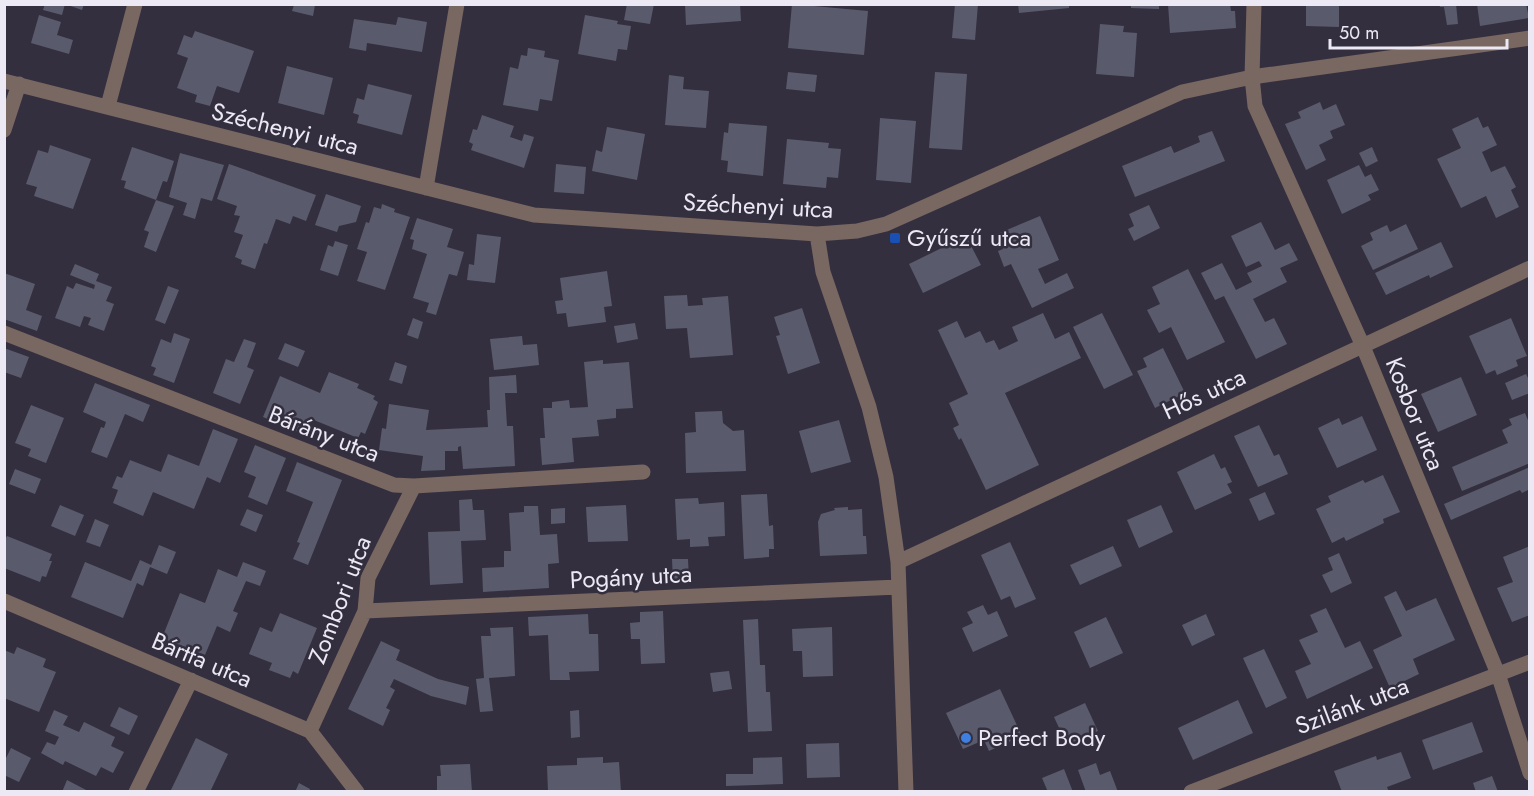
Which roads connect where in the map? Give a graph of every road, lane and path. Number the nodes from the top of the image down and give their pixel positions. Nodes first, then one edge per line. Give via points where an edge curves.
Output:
1 (135, 4) edge
2 (458, 4) edge
3 (1254, 4) edge
4 (1530, 38) edge
5 (1252, 77) junction
6 (12, 82) edge
7 (108, 106) junction
8 (4, 130) edge
9 (426, 188) junction
10 (817, 234) junction
11 (1530, 268) edge
12 (4, 333) edge
13 (1362, 345) junction
14 (643, 472) dead end
15 (414, 486) junction
16 (898, 562) junction
17 (898, 587) junction
18 (4, 602) edge
19 (365, 611) junction
20 (1530, 662) edge
21 (1498, 674) junction
22 (191, 680) junction
23 (310, 731) junction
24 (1530, 773) edge
25 (136, 792) edge
26 (357, 792) edge
27 (906, 792) edge
28 (1191, 792) edge

1 - 7 street
2 - 9 street
3 - 5 street, Kosbor utca
4 - 5 street, Széchenyi utca
5 - 10 street, Széchenyi utca via 1182,92 886,224
5 - 13 street, Kosbor utca via 1255,106
6 - 7 street, Széchenyi utca
6 - 8 street
7 - 9 street, Széchenyi utca
9 - 10 street, Széchenyi utca via 534,215
10 - 16 street via 823,272 869,407 886,477
11 - 13 street, Hős utca
12 - 15 street, Bárány utca via 394,485
13 - 16 street, Hős utca
13 - 21 street, Kosbor utca
14 - 15 street, Bárány utca
15 - 19 street, Zombori utca via 368,578
16 - 17 street
17 - 19 street, Pogány utca
17 - 27 street
18 - 22 street, Bártfa utca
19 - 23 street, Zombori utca
20 - 21 street, Szilánk utca
21 - 24 street, Kosbor utca
21 - 28 street, Szilánk utca
22 - 23 street, Bártfa utca
22 - 25 street
23 - 26 street, Bártfa utca

